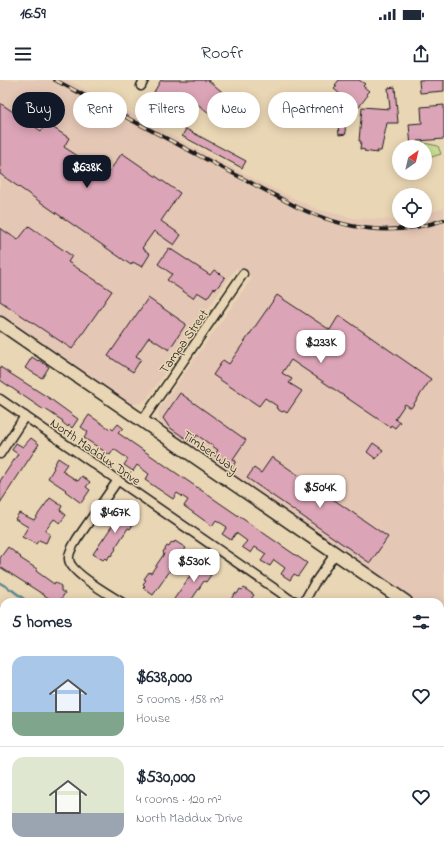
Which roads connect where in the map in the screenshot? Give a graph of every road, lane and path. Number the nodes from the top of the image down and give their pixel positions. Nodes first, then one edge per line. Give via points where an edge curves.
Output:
1 (243, 274) dead end
2 (0, 323) edge
3 (0, 399) edge
4 (25, 416) junction
5 (142, 420) junction
6 (0, 454) edge
7 (118, 480) junction
8 (335, 554) junction
9 (115, 598) edge
10 (289, 598) edge
11 (306, 598) edge
12 (400, 598) edge

1 - 5 street, Tampa Street
2 - 5 street, Timber Way
3 - 4 street, North Maddux Drive
4 - 6 street
4 - 7 street, North Maddux Drive
5 - 8 street, Timber Way
7 - 9 street via 72,547 69,560 70,565 78,573
7 - 10 street, North Maddux Drive
8 - 11 street
8 - 12 street, Timber Way

